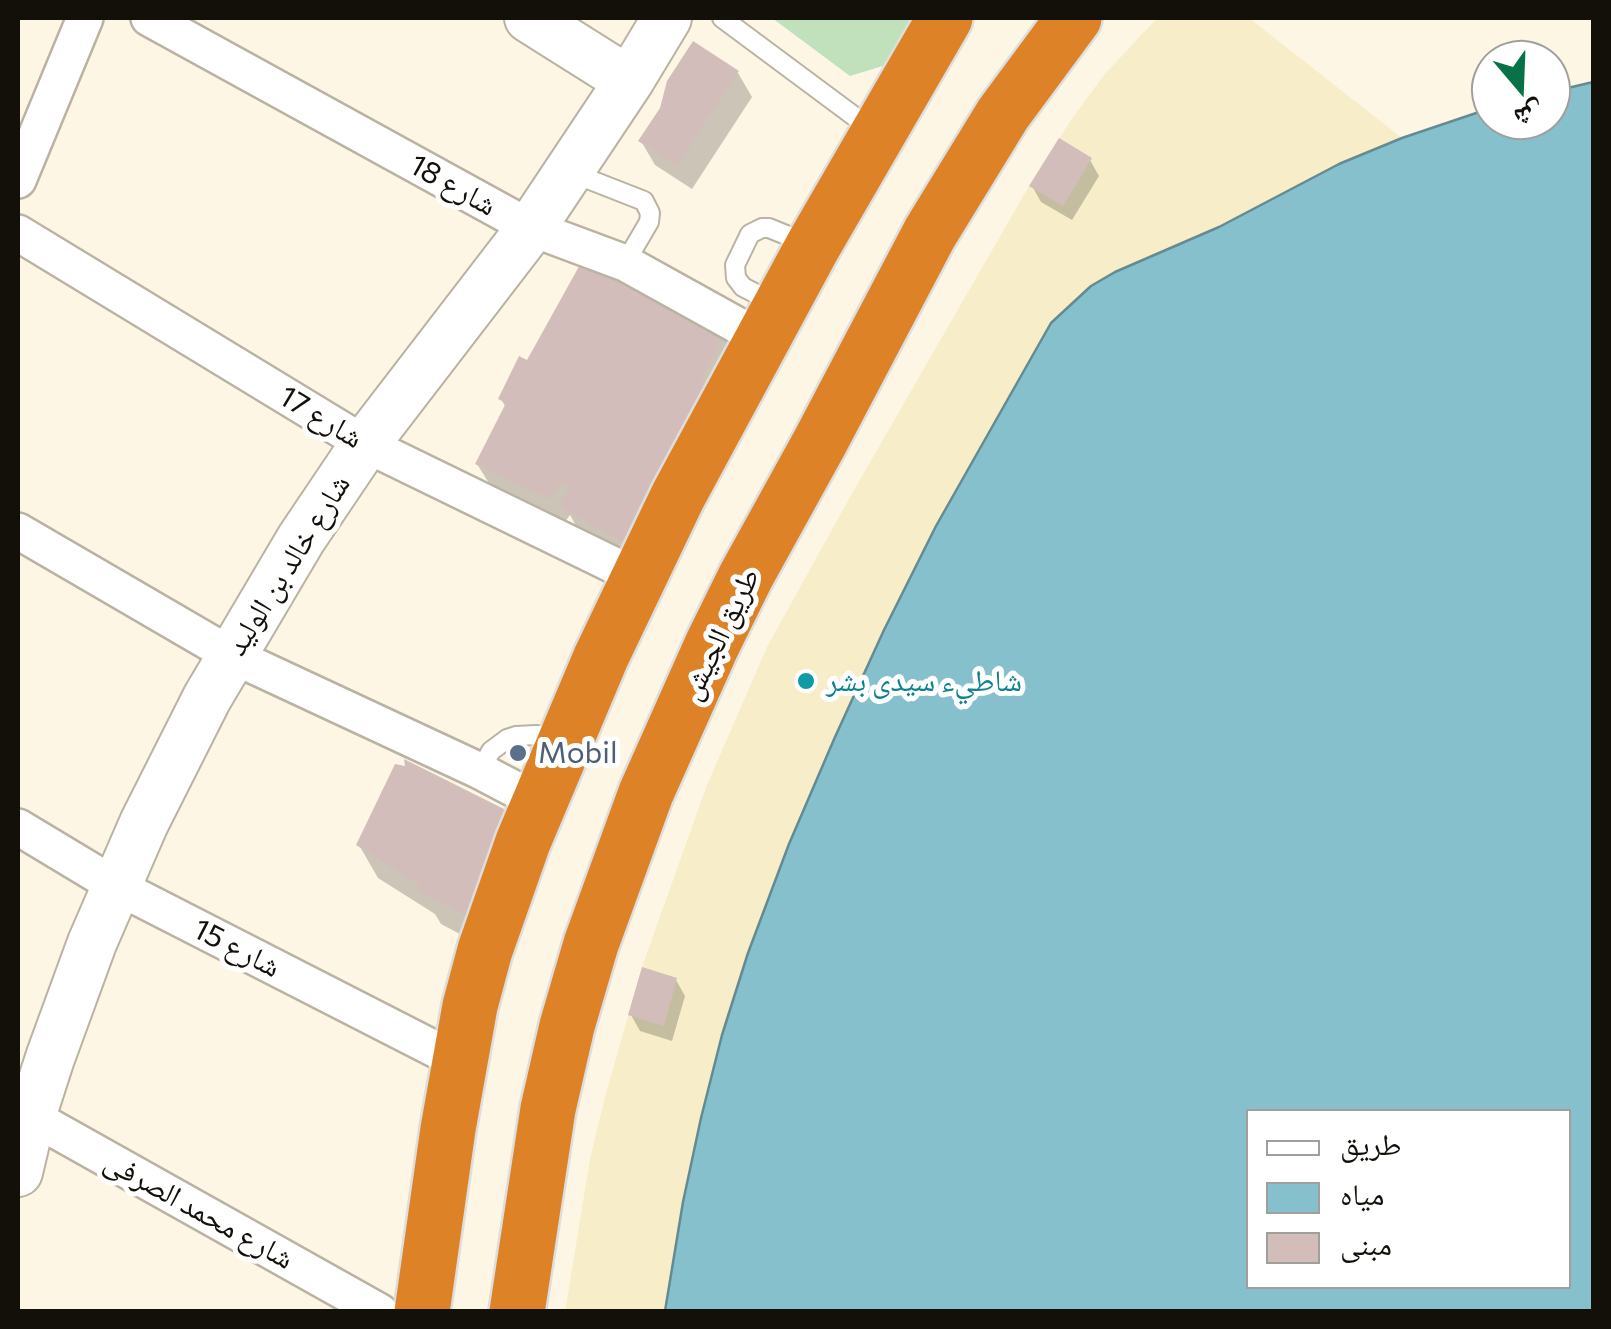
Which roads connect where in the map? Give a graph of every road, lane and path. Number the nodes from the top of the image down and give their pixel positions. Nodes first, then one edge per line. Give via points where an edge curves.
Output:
1 (85, 18) edge
2 (149, 18) edge
3 (529, 18) edge
4 (667, 18) edge
5 (722, 18) edge
6 (944, 18) edge
7 (1074, 18) edge
8 (629, 81) junction
9 (878, 134) junction
10 (569, 172) junction
11 (18, 180) edge
12 (531, 228) junction
13 (18, 232) edge
14 (625, 263) junction
15 (771, 323) junction
16 (365, 444) junction
17 (18, 531) edge
18 (638, 578) junction
19 (231, 656) junction
20 (566, 738) junction
21 (480, 771) junction
22 (539, 802) junction
23 (18, 827) edge
24 (116, 886) junction
25 (460, 1062) junction
26 (24, 1113) edge
27 (18, 1172) edge
28 (380, 1312) edge
29 (422, 1312) edge
30 (517, 1312) edge

1 - 11 street
2 - 12 street, شارع 18
3 - 8 street
4 - 8 street, شارع خالد بن الوليد
5 - 9 lane
6 - 9 highway
7 - 30 highway, طريق الجيش via 1003,114 930,234 746,576 646,793 590,944 568,1026 548,1109
8 - 10 street, شارع خالد بن الوليد
9 - 15 highway
10 - 12 street, شارع خالد بن الوليد
10 - 14 lane via 644,201 650,222
12 - 14 street, شارع 18
12 - 16 street, شارع خالد بن الوليد
13 - 16 street, شارع 17
14 - 15 street, شارع 18
15 - 18 highway
16 - 18 street, شارع 17
16 - 19 street, شارع خالد بن الوليد
17 - 19 street
18 - 20 highway
19 - 21 street
19 - 24 street, شارع خالد بن الوليد
20 - 21 lane via 516,736 491,751
20 - 22 highway
21 - 22 street
22 - 25 highway via 485,950
23 - 24 street, شارع 15
24 - 25 street, شارع 15
24 - 26 street, شارع خالد بن الوليد
25 - 29 highway
26 - 27 street, شارع خالد بن الوليد
26 - 28 street, شارع محمد الصرفى

